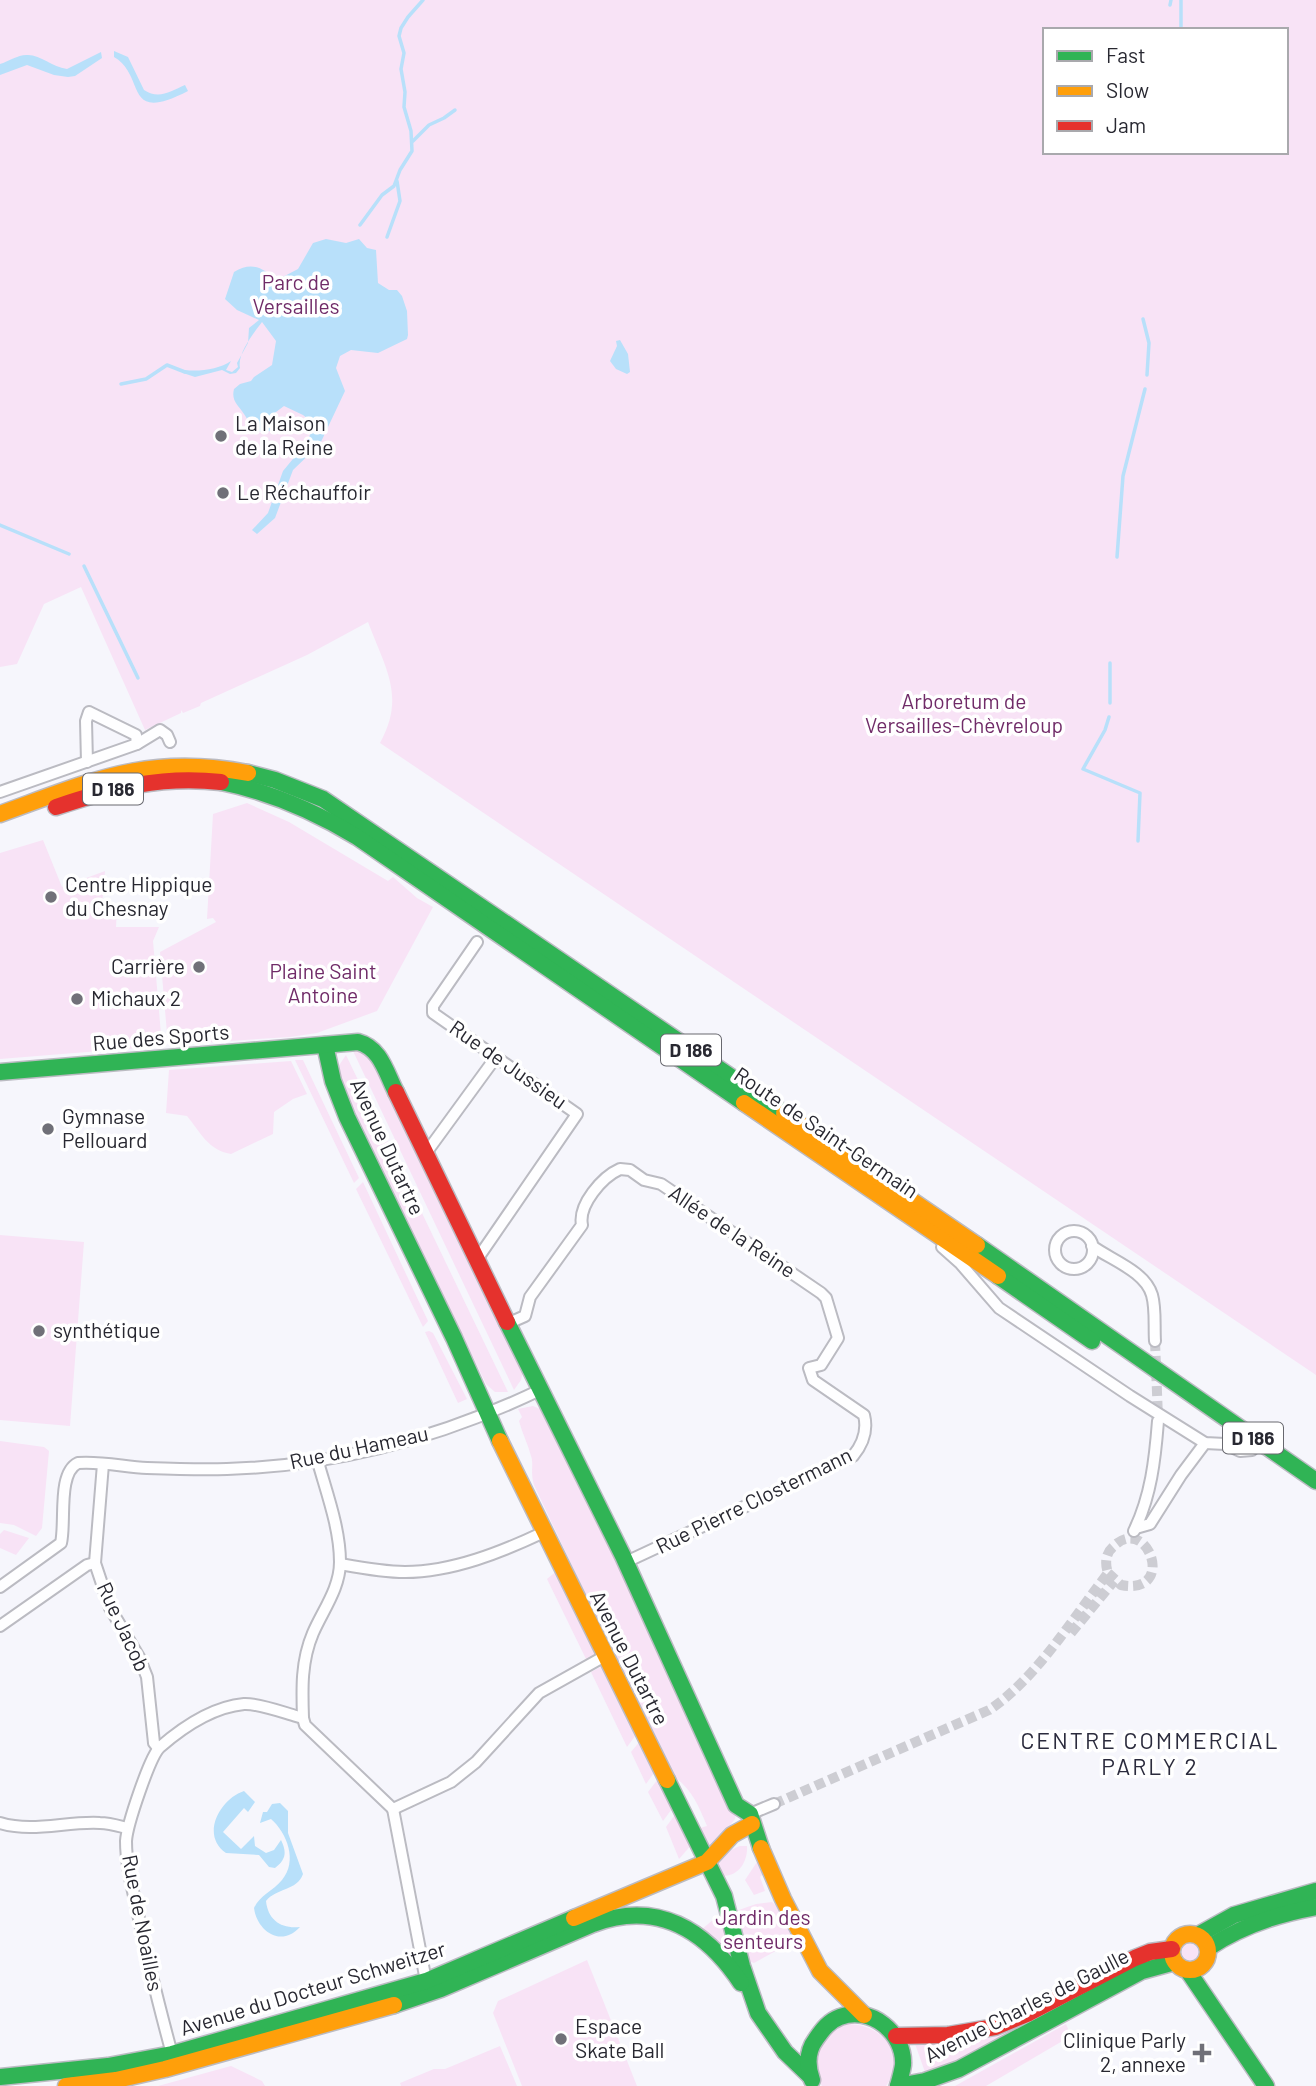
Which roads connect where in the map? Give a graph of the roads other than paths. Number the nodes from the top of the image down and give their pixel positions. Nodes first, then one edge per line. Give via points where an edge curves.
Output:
1 (170, 742) dead end
2 (137, 744) junction
3 (87, 762) junction
4 (0, 792) edge
5 (0, 814) edge
6 (0, 826) edge
7 (477, 942) dead end
8 (325, 1045) junction
9 (496, 1057) junction
10 (0, 1072) edge
11 (426, 1153) junction
12 (936, 1234) junction
13 (1092, 1246) junction
14 (478, 1258) junction
15 (1108, 1258) junction
16 (1088, 1262) junction
17 (509, 1323) junction
18 (1155, 1341) tunnel mouth
19 (540, 1390) junction
20 (487, 1413) junction
21 (1158, 1422) tunnel mouth
22 (867, 1426) joint
23 (1205, 1443) junction
24 (1252, 1450) junction
25 (318, 1462) junction
26 (103, 1464) junction
27 (1316, 1481) edge
28 (1316, 1494) edge
29 (544, 1532) junction
30 (626, 1562) junction
31 (95, 1563) junction
32 (341, 1564) junction
33 (0, 1587) edge
34 (0, 1626) edge
35 (605, 1656) junction
36 (303, 1718) junction
37 (158, 1748) junction
38 (773, 1809) tunnel mouth
39 (393, 1810) junction
40 (751, 1819) junction
41 (0, 1823) edge
42 (127, 1828) junction
43 (707, 1863) junction
44 (1316, 1891) edge
45 (1316, 1908) edge
46 (1203, 1941) junction
47 (1185, 1961) junction
48 (426, 1981) junction
49 (755, 2007) junction
50 (864, 2015) junction
51 (896, 2036) junction
52 (172, 2054) junction
53 (0, 2077) edge
54 (811, 2082) edge
55 (66, 2086) edge
56 (898, 2086) edge
57 (1266, 2086) edge

1 - 2 street via 160,730
2 - 3 street
2 - 3 street via 136,735 89,712
3 - 4 street
5 - 27 main road, Route de Saint-Germain / D 186 via 140,769 197,766 256,774 301,788 342,811
6 - 12 main road, Route de Saint-Germain / D 186 via 125,786 181,780 230,783 295,801 358,836
7 - 9 street, Rue de Jussieu via 433,1006 433,1013
8 - 10 main road, Rue des Sports
8 - 11 main road, Avenue Dutartre via 358,1042 376,1051
8 - 20 main road, Avenue Dutartre via 330,1073 366,1158
9 - 11 street
9 - 14 street, Rue de Jussieu via 578,1114
11 - 14 main road, Avenue Dutartre
12 - 23 street via 939,1245 999,1308
12 - 24 main road, Route de Saint-Germain / D 186
13 - 15 street
13 - 16 street
13 - 16 street via 1087,1237 1073,1231 1056,1243 1055,1256 1062,1266 1078,1269
14 - 17 main road, Avenue Dutartre
15 - 16 street
15 - 18 street via 1149,1287
17 - 19 main road, Avenue Dutartre
17 - 22 street, Allée de la Reine via 525,1315 530,1297 582,1225 582,1210 605,1178 620,1169 630,1170 661,1184 826,1298 838,1338 821,1365 809,1368 813,1380 864,1415
19 - 20 street, Rue du Hameau
19 - 30 main road, Avenue Dutartre
20 - 25 street, Rue du Hameau via 431,1434
20 - 29 main road, Avenue Dutartre
21 - 23 street via 1153,1474 1135,1529 1150,1524
22 - 30 street, Rue Pierre Clostermann via 853,1456
23 - 24 street
24 - 28 main road, Route de Saint-Germain / D 186
25 - 26 street, Rue du Hameau via 227,1469
25 - 32 street
26 - 31 street, Rue Jacob
26 - 33 street, Rue du Hameau via 74,1465 68,1473 61,1544
29 - 32 street via 465,1563 425,1570 376,1571
29 - 35 main road, Avenue Dutartre
30 - 40 main road, Avenue Dutartre via 736,1805
31 - 34 street
31 - 37 street, Rue Jacob via 110,1608 147,1677
32 - 36 street via 306,1658
35 - 39 street via 539,1693 476,1762 451,1782
35 - 43 main road, Avenue Dutartre
36 - 37 street, Rue de Noailles via 245,1703 185,1726
36 - 39 street
37 - 42 street, Rue de Noailles
38 - 40 street
39 - 48 street
40 - 43 main road, Avenue du Docteur Schweitzer
40 - 50 main road, Avenue Dutartre via 783,1899 820,1971
41 - 42 street via 40,1827 103,1823
42 - 52 street, Rue de Noailles via 127,1862
43 - 48 main road, Avenue du Docteur Schweitzer
43 - 49 main road, Avenue Dutartre via 727,1905
44 - 46 main road, Avenue Charles de Gaulle via 1234,1915
45 - 46 main road, Avenue Charles de Gaulle
46 - 47 main road via 1209,1955
46 - 47 main road, Avenue Charles de Gaulle via 1181,1936
47 - 51 main road, Avenue Charles de Gaulle via 1150,1952 995,2027 948,2035
47 - 56 main road, Avenue Charles de Gaulle via 1142,1971 959,2069
47 - 57 main road
48 - 52 main road, Avenue du Docteur Schweitzer
49 - 54 main road, Avenue Dutartre
49 - 55 main road, Avenue du Docteur Schweitzer via 731,1967 712,1947 670,1922 633,1914 601,1920 397,2004 143,2075
50 - 51 main road, Avenue Dutartre via 880,2021
50 - 54 main road via 836,2018 816,2036 808,2063
51 - 56 main road via 904,2066
52 - 53 main road, Avenue du Docteur Schweitzer via 90,2069

